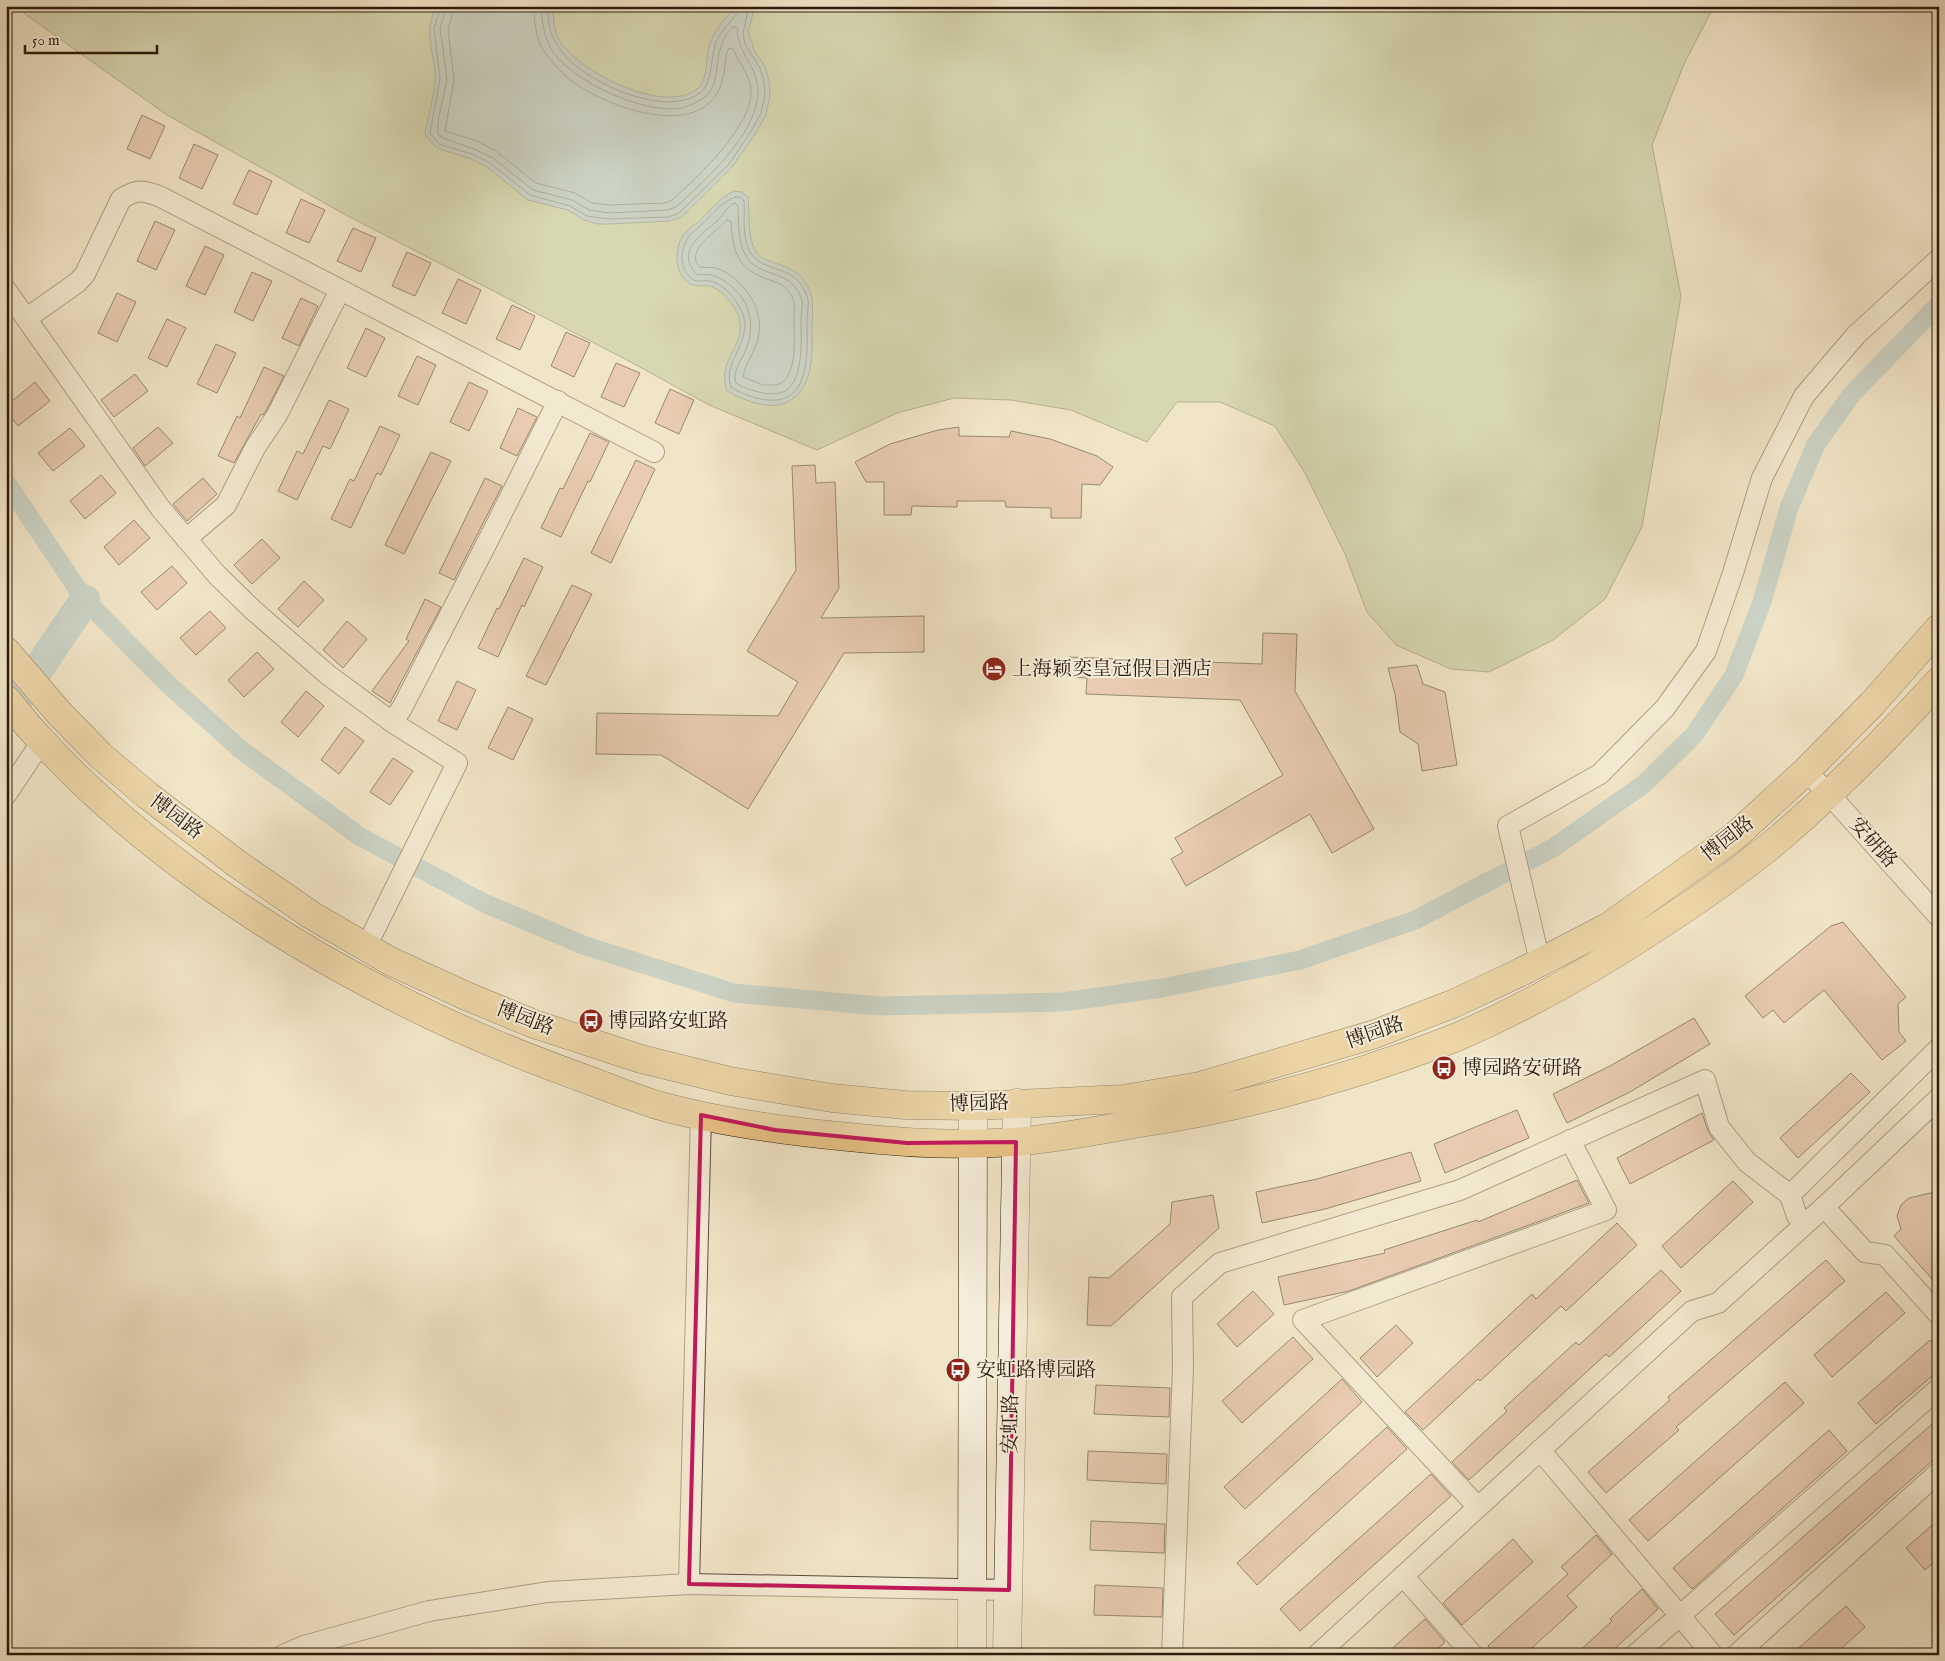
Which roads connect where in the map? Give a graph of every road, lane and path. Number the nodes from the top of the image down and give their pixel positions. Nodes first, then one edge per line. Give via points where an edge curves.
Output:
1 (1939, 259) edge
2 (6, 290) edge
3 (340, 290) junction
4 (26, 318) junction
5 (558, 401) junction
6 (654, 452) dead end
7 (186, 539) junction
8 (1939, 628) edge
9 (6, 651) edge
10 (1939, 681) edge
11 (6, 699) edge
12 (392, 722) junction
13 (42, 741) junction
14 (1806, 771) junction
15 (1829, 794) junction
16 (6, 795) edge
17 (1939, 917) edge
18 (366, 947) junction
19 (1540, 962) junction
20 (1939, 1048) edge
21 (1939, 1098) edge
22 (1017, 1103) junction
23 (973, 1106) junction
24 (701, 1115) junction
25 (1570, 1140) junction
26 (1016, 1142) junction
27 (973, 1143) junction
28 (1790, 1195) junction
29 (1824, 1207) junction
30 (1807, 1222) junction
31 (1939, 1316) edge
32 (1939, 1388) edge
33 (1540, 1450) junction
34 (1939, 1472) edge
35 (1478, 1507) junction
36 (1403, 1576) junction
37 (690, 1584) junction
38 (972, 1590) junction
39 (1008, 1590) junction
40 (1679, 1615) junction
41 (283, 1655) edge
42 (972, 1655) edge
43 (1007, 1655) edge
44 (1172, 1655) edge
45 (1316, 1655) edge
46 (1473, 1655) edge
47 (1635, 1655) edge
48 (1713, 1655) edge
49 (1736, 1655) edge

1 - 19 street via 1856,335 1804,396 1762,478 1706,651 1665,708 1600,774 1508,826
2 - 4 street
3 - 4 street via 168,200 144,191 132,192 121,199 85,274
3 - 5 street
3 - 7 street via 277,415 255,448 226,505
4 - 7 street
5 - 6 street
5 - 12 street
7 - 12 street via 252,610 328,675
8 - 14 main road, 博园路 via 1872,704
9 - 18 main road, 博园路 via 101,756 147,795 236,863
10 - 15 main road, 博园路 via 1893,732
11 - 13 main road, 博园路
12 - 18 street via 457,763
13 - 16 street
13 - 24 main road, 博园路 via 130,825 228,898 306,950 446,1024 517,1054 661,1106
14 - 15 street, 安研路
14 - 19 main road, 博园路 via 1734,837 1608,927
15 - 17 street, 安研路
15 - 26 main road, 博园路 via 1778,840 1701,898 1606,961 1536,1000 1460,1036 1304,1089 1193,1115
18 - 23 main road, 博园路 via 464,995 534,1024 641,1059 730,1081 832,1098 905,1105
19 - 22 main road, 博园路 via 1456,1003 1375,1034 1200,1086 1123,1099
20 - 28 street
21 - 29 street
22 - 23 main road, 博园路
22 - 26 main road, 安虹路
23 - 27 main road, 安虹路
24 - 27 main road, 博园路 via 784,1131 906,1143
24 - 37 street
25 - 28 street via 1705,1080 1719,1127 1747,1162
25 - 35 street via 1606,1210 1303,1320
25 - 44 street via 1460,1190 1220,1263 1182,1296 1183,1367
26 - 27 main road, 博园路
26 - 39 main road, 安虹路
27 - 38 main road, 安虹路
28 - 30 street via 1796,1216
29 - 30 street
29 - 31 street via 1865,1252 1885,1255
30 - 33 street via 1718,1303 1692,1311
32 - 40 street
33 - 35 street
33 - 40 street
34 - 49 street
35 - 36 street
36 - 45 street
36 - 46 street
37 - 38 street
37 - 41 street via 548,1592 429,1611 304,1646
38 - 39 street
38 - 42 main road, 安虹路
39 - 43 main road, 安虹路
40 - 47 street
40 - 48 street

